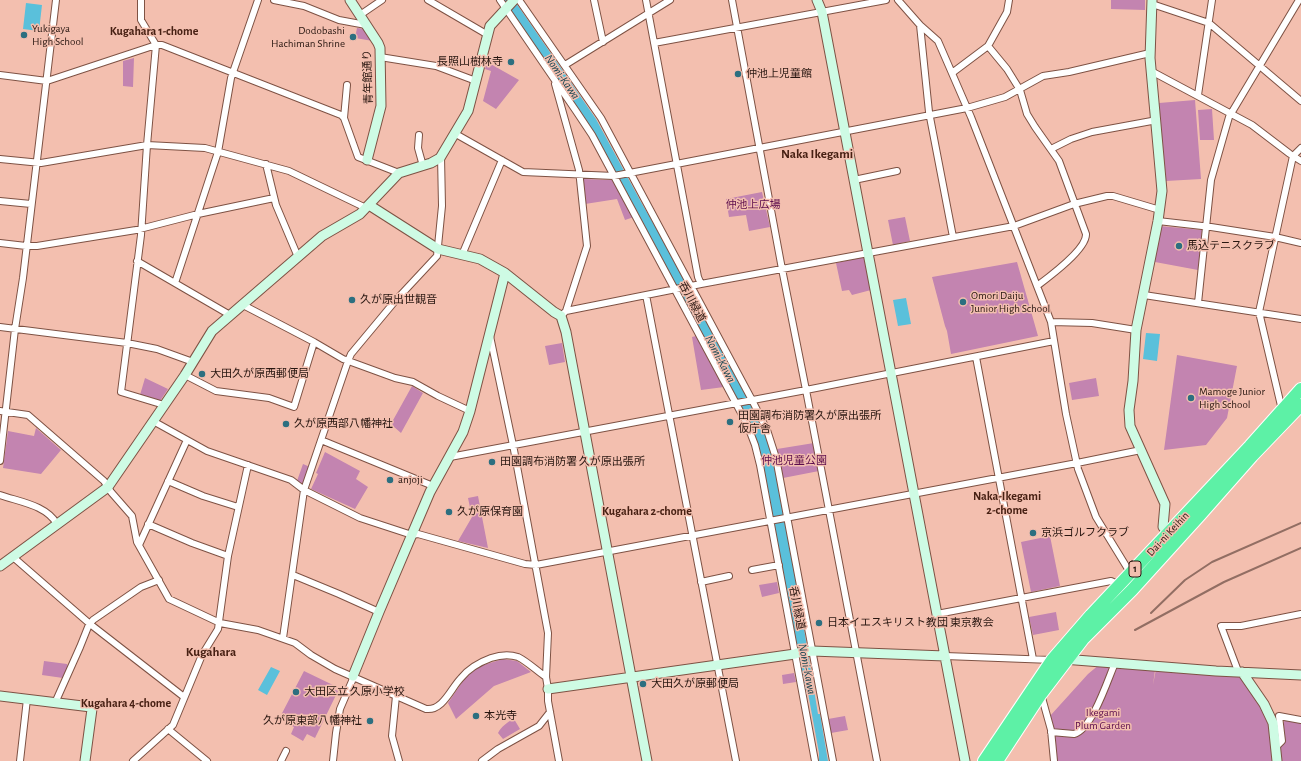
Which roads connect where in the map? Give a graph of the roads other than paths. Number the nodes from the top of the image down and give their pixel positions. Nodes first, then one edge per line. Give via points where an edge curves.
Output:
1 (56, 0) edge
2 (141, 0) edge
3 (258, 0) edge
4 (274, 0) edge
5 (350, 0) edge
6 (382, 0) edge
7 (428, 0) edge
8 (500, 0) edge
9 (514, 0) edge
10 (519, 0) edge
11 (594, 0) edge
12 (646, 0) edge
13 (670, 0) edge
14 (732, 0) edge
15 (817, 0) edge
16 (886, 0) edge
17 (898, 0) edge
18 (1009, 0) edge
19 (1212, 0) edge
20 (1299, 0) edge
21 (1152, 2) edge
22 (506, 8) junction
23 (822, 12) junction
24 (648, 13) junction
25 (360, 15) junction
26 (1209, 23) junction
27 (920, 25) junction
28 (366, 26) junction
29 (738, 28) junction
30 (488, 35) junction
31 (603, 42) junction
32 (654, 43) junction
33 (156, 45) junction
34 (988, 46) junction
35 (1150, 53) junction
36 (380, 57) junction
37 (565, 65) junction
38 (1259, 65) junction
39 (1151, 70) junction
40 (233, 73) junction
41 (952, 73) junction
42 (0, 75) edge
43 (553, 79) junction
44 (47, 81) junction
45 (476, 81) junction
46 (347, 85) dead end
47 (1020, 90) junction
48 (1198, 95) junction
49 (1301, 101) edge
50 (967, 108) junction
51 (1232, 112) junction
52 (930, 116) junction
53 (344, 118) junction
54 (1156, 120) junction
55 (845, 132) junction
56 (454, 134) junction
57 (419, 135) dead end
58 (147, 145) junction
59 (1301, 148) edge
60 (760, 149) junction
61 (1051, 149) junction
62 (218, 152) junction
63 (441, 156) junction
64 (1293, 156) junction
65 (0, 159) edge
66 (367, 160) junction
67 (502, 160) junction
68 (1301, 161) edge
69 (36, 163) junction
70 (266, 164) junction
71 (678, 164) junction
72 (423, 166) junction
73 (897, 171) dead end
74 (399, 173) junction
75 (630, 174) junction
76 (580, 175) junction
77 (614, 176) junction
78 (854, 180) junction
79 (274, 198) junction
80 (0, 201) edge
81 (31, 204) junction
82 (1074, 204) junction
83 (367, 206) junction
84 (1160, 210) junction
85 (198, 214) junction
86 (1158, 221) junction
87 (1014, 226) junction
88 (1205, 226) junction
89 (140, 229) junction
90 (953, 237) junction
91 (1275, 237) junction
92 (0, 243) edge
93 (1301, 243) edge
94 (26, 246) junction
95 (438, 249) junction
96 (868, 253) junction
97 (462, 255) junction
98 (298, 257) junction
99 (138, 261) junction
100 (782, 269) junction
101 (505, 273) junction
102 (175, 283) junction
103 (701, 284) junction
104 (691, 286) junction
105 (1037, 286) junction
106 (675, 290) junction
107 (646, 295) junction
108 (1144, 295) junction
109 (1198, 303) junction
110 (243, 305) junction
111 (1258, 312) junction
112 (563, 314) junction
113 (230, 316) junction
114 (1301, 319) edge
115 (1051, 322) junction
116 (0, 327) edge
117 (15, 329) junction
118 (1136, 330) junction
119 (490, 334) junction
120 (1054, 341) junction
121 (314, 342) junction
122 (127, 343) junction
123 (976, 356) junction
124 (348, 361) junction
125 (193, 362) junction
126 (891, 374) junction
127 (185, 375) junction
128 (1301, 389) edge
129 (806, 390) junction
130 (751, 400) junction
131 (736, 403) junction
132 (1298, 403) edge
133 (164, 406) junction
134 (1282, 410) junction
135 (3, 411) edge
136 (470, 411) junction
137 (670, 415) junction
138 (154, 421) junction
139 (585, 431) junction
140 (187, 440) junction
141 (322, 440) junction
142 (513, 445) junction
143 (1141, 450) junction
144 (450, 457) junction
145 (0, 461) edge
146 (1076, 463) junction
147 (248, 465) junction
148 (999, 477) junction
149 (168, 481) junction
150 (434, 486) junction
151 (108, 487) junction
152 (304, 490) junction
153 (911, 494) junction
154 (0, 495) edge
155 (238, 507) junction
156 (829, 510) junction
157 (786, 518) junction
158 (771, 521) junction
159 (58, 524) junction
160 (148, 524) junction
161 (1169, 534) junction
162 (412, 535) junction
163 (693, 536) junction
164 (139, 545) junction
165 (608, 552) junction
166 (13, 556) junction
167 (228, 556) junction
168 (779, 565) junction
169 (0, 566) edge
170 (536, 566) junction
171 (752, 570) dead end
172 (1131, 574) junction
173 (293, 575) junction
174 (729, 576) dead end
175 (159, 580) junction
176 (701, 582) junction
177 (1120, 585) junction
178 (1022, 598) junction
179 (379, 612) junction
180 (937, 614) junction
181 (1301, 614) edge
182 (90, 624) junction
183 (220, 624) junction
184 (283, 638) junction
185 (811, 651) junction
186 (856, 652) junction
187 (796, 654) junction
188 (945, 656) junction
189 (1033, 659) junction
190 (1068, 659) junction
191 (1052, 660) junction
192 (1115, 663) junction
193 (717, 665) junction
194 (1240, 672) junction
195 (1301, 675) edge
196 (353, 676) junction
197 (546, 677) junction
198 (631, 677) junction
199 (548, 689) junction
200 (1041, 694) junction
201 (0, 696) edge
202 (396, 696) junction
203 (184, 697) junction
204 (27, 699) junction
205 (55, 703) junction
206 (550, 712) junction
207 (1301, 720) edge
208 (168, 729) junction
209 (1051, 732) junction
210 (1275, 748) junction
211 (286, 751) dead end
212 (491, 754) junction
213 (20, 761) edge
214 (85, 761) edge
215 (133, 761) edge
216 (207, 761) edge
217 (281, 761) edge
218 (332, 761) edge
219 (399, 761) edge
220 (482, 761) edge
221 (493, 761) edge
222 (559, 761) edge
223 (647, 761) edge
224 (736, 761) edge
225 (815, 761) edge
226 (833, 761) edge
227 (877, 761) edge
228 (965, 761) edge
229 (984, 761) edge
230 (997, 761) edge
231 (1054, 761) edge
232 (1277, 761) edge

1 - 44 street
2 - 33 street via 140,20
3 - 40 street
4 - 28 street via 304,6 339,20
5 - 25 street, 青年館通り
6 - 25 street
7 - 30 street
8 - 22 street, 呑川緑道
9 - 22 street
10 - 37 street
11 - 31 street
12 - 24 street
13 - 24 street
14 - 29 street
15 - 23 street
16 - 23 street
17 - 27 street
18 - 34 street via 1007,12
19 - 26 street
20 - 38 street
21 - 26 street
21 - 35 street
22 - 30 street via 490,26
22 - 43 street, 呑川緑道
23 - 29 street
23 - 55 street
24 - 31 street
24 - 32 street
25 - 28 street, 青年館通り
26 - 38 street
26 - 48 street
27 - 41 street via 938,41
27 - 52 street
28 - 36 street, 青年館通り via 379,44
29 - 32 street
29 - 60 street
30 - 45 street
31 - 37 street
32 - 71 street
33 - 40 street via 162,45
33 - 44 street
33 - 58 street
34 - 41 street
34 - 47 street
35 - 39 street
35 - 47 street via 1043,76
36 - 45 street via 436,66
36 - 66 street, 青年館通り via 382,106
37 - 75 street via 601,118
38 - 49 street
38 - 51 street
39 - 48 street
39 - 54 street
40 - 53 street via 342,115
40 - 62 street
41 - 50 street
42 - 44 street
43 - 76 street
43 - 77 street, 呑川緑道 via 592,135
44 - 69 street
45 - 56 street via 468,110
46 - 53 street
47 - 50 street via 1005,98
47 - 61 street via 1028,114
48 - 51 street
50 - 52 street
50 - 87 street
51 - 64 street
51 - 88 street via 1211,180
52 - 55 street
52 - 90 street
53 - 66 street via 358,157
54 - 61 street via 1092,132 1071,138
54 - 84 street via 1162,191
55 - 60 street
55 - 78 street
56 - 63 street
56 - 67 street
57 - 72 street via 418,148
58 - 62 street via 205,148
58 - 69 street
58 - 89 street
59 - 64 street
60 - 71 street
60 - 100 street
61 - 82 street via 1059,161
62 - 70 street
62 - 85 street
63 - 72 street
63 - 95 street via 442,206
64 - 68 street
64 - 91 street
65 - 69 street
66 - 74 street
67 - 76 street via 523,172
67 - 97 street
69 - 81 street
70 - 79 street
70 - 83 street via 289,171
71 - 75 street
71 - 103 street
72 - 74 street
73 - 78 street
74 - 83 street
75 - 77 street
75 - 104 street
76 - 77 street
76 - 112 street via 587,246
77 - 106 street, 呑川緑道
78 - 96 street
79 - 85 street
79 - 98 street
80 - 81 street
81 - 94 street
82 - 84 street via 1111,196
82 - 87 street
82 - 105 street via 1086,239 1072,257
83 - 95 street
83 - 98 street via 358,216 322,236
84 - 86 street
85 - 89 street
85 - 102 street
86 - 88 street
86 - 108 street
87 - 90 street
87 - 105 street
88 - 91 street
88 - 109 street
89 - 94 street
89 - 99 street
90 - 96 street
91 - 93 street
91 - 111 street
92 - 94 street
94 - 117 street
95 - 97 street
95 - 124 street via 437,256 396,300
96 - 100 street
96 - 126 street
97 - 101 street via 480,259
98 - 110 street
99 - 102 street
99 - 122 street
100 - 103 street
100 - 129 street
101 - 112 street via 554,312
101 - 119 street
102 - 113 street
103 - 104 street
104 - 106 street
104 - 130 street
105 - 115 street
106 - 107 street
106 - 131 street, 呑川緑道
107 - 112 street
107 - 137 street
108 - 109 street
108 - 118 street
109 - 111 street
110 - 113 street
110 - 121 street
111 - 114 street
111 - 134 street
112 - 139 street
113 - 125 street via 212,331
115 - 118 street via 1092,322
115 - 120 street
116 - 117 street
117 - 122 street
117 - 135 street
118 - 143 street via 1129,410 1130,426
119 - 136 street
119 - 142 street
120 - 123 street
120 - 146 street
121 - 124 street
121 - 127 street via 294,407 269,398 216,391
122 - 125 street via 157,349
122 - 133 street via 121,392
123 - 126 street
123 - 148 street
124 - 136 street via 394,378 413,382
124 - 141 street
125 - 127 street
126 - 129 street
126 - 153 street
127 - 133 street
128 - 132 highway, Dai-ni Keihin / 1
129 - 130 street
129 - 156 street
130 - 131 street
130 - 157 street via 767,430 776,458
131 - 137 street
131 - 158 street, 呑川緑道 via 755,445
132 - 134 highway, Dai-ni Keihin / 1
132 - 190 highway, Dai-ni Keihin / 1 via 1132,590 1083,639
133 - 138 street
134 - 161 highway, Dai-ni Keihin / 1
135 - 145 street
135 - 151 street via 28,415
136 - 144 street
137 - 139 street
137 - 163 street
138 - 140 street
138 - 151 street
139 - 142 street
139 - 165 street
140 - 147 street via 207,451
140 - 149 street
141 - 150 street
141 - 152 street
142 - 144 street
142 - 170 street
143 - 146 street
143 - 161 street via 1165,504 1163,527
144 - 150 street
146 - 148 street
146 - 172 street via 1096,517
147 - 152 street via 291,480
147 - 155 street
148 - 153 street
148 - 178 street
149 - 155 street
149 - 160 street
150 - 162 street
151 - 159 street
151 - 164 street via 132,516
152 - 162 street via 360,518
152 - 173 street
153 - 156 street
153 - 180 street
154 - 159 street via 43,509
155 - 167 street
156 - 157 street
156 - 186 street
157 - 158 street
157 - 185 street
158 - 163 street
158 - 168 street, 呑川緑道
159 - 166 street
160 - 164 street
160 - 167 street
161 - 172 highway, Dai-ni Keihin / 1
162 - 170 street via 418,534
162 - 179 street
163 - 165 street
163 - 176 street
164 - 175 street
165 - 170 street
165 - 198 street
166 - 169 street
166 - 182 street
167 - 183 street
168 - 171 street
168 - 187 street, 呑川緑道
170 - 197 street via 548,633
172 - 177 highway, Dai-ni Keihin / 1
173 - 179 street
173 - 184 street
174 - 176 street
175 - 182 street via 140,587
175 - 183 street via 169,599
176 - 193 street
177 - 178 street via 1111,580
177 - 191 highway, Dai-ni Keihin / 1
178 - 180 street
178 - 189 street
179 - 196 street
180 - 188 street
181 - 194 street via 1241,626 1221,626
182 - 203 street
182 - 205 street
183 - 184 street via 258,630
183 - 203 street via 202,655
184 - 196 street via 335,669
185 - 186 street
185 - 187 street
185 - 226 street
186 - 188 street
186 - 227 street
187 - 193 street
187 - 225 street, 呑川緑道
188 - 189 street
188 - 228 street
189 - 191 street
190 - 191 street
190 - 192 street
190 - 200 highway, Dai-ni Keihin / 1
191 - 229 highway, Dai-ni Keihin / 1
192 - 194 street
192 - 209 street via 1098,705 1084,728 1074,734
193 - 198 street
193 - 224 street
194 - 195 street
194 - 210 street via 1264,704 1273,723
196 - 202 street
196 - 218 street via 340,710
197 - 199 street
197 - 202 street via 519,658 505,655 478,662 461,677 441,704 433,709 426,709
198 - 199 street
198 - 223 street
199 - 206 street
200 - 209 street
200 - 230 highway, Dai-ni Keihin / 1
201 - 204 street
202 - 219 street via 392,736
203 - 208 street via 173,725
204 - 205 street
204 - 213 street
205 - 214 street via 91,707
206 - 212 street via 539,726
206 - 222 street
207 - 210 street via 1279,716 1282,741
208 - 215 street
208 - 216 street
209 - 231 street
210 - 232 street
211 - 217 street
212 - 220 street
212 - 221 street

